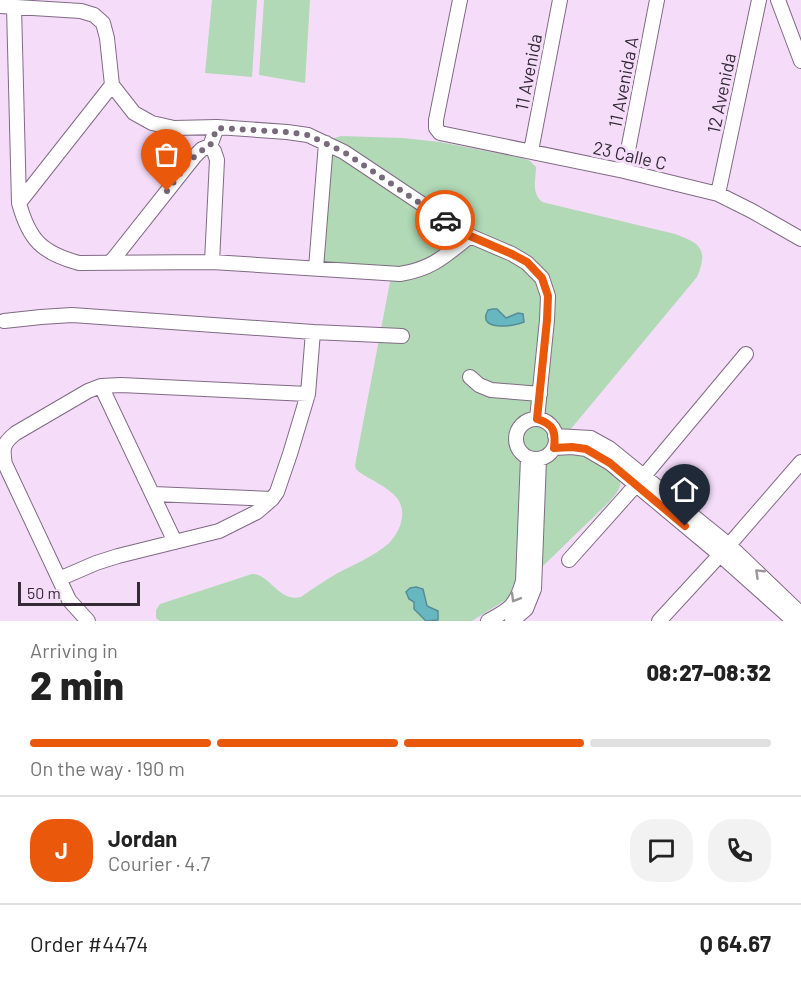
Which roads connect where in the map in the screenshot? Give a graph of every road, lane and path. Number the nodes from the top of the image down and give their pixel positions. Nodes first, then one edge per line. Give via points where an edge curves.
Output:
1 (460, 0) edge
2 (560, 0) edge
3 (657, 0) edge
4 (759, 0) edge
5 (778, 0) edge
6 (7, 6) edge
7 (801, 61) edge
8 (112, 85) junction
9 (217, 128) junction
10 (326, 142) junction
11 (210, 146) junction
12 (531, 151) junction
13 (624, 171) junction
14 (718, 194) junction
15 (19, 203) junction
16 (470, 236) junction
17 (801, 239) edge
18 (111, 262) junction
19 (212, 262) junction
20 (316, 268) junction
21 (4, 321) dead end
22 (313, 332) junction
23 (402, 336) dead end
24 (746, 354) dead end
25 (470, 377) dead end
26 (102, 386) junction
27 (308, 394) junction
28 (540, 394) junction
29 (537, 419) junction
30 (555, 442) junction
31 (534, 459) junction
32 (801, 462) edge
33 (640, 481) junction
34 (153, 494) junction
35 (272, 499) junction
36 (175, 542) junction
37 (724, 550) junction
38 (569, 560) dead end
39 (59, 579) junction
40 (801, 614) edge
41 (88, 621) edge
42 (488, 621) edge
43 (512, 621) edge
44 (659, 621) edge
45 (794, 621) edge

1 - 12 street, 23 Calle C via 436,128 440,133
2 - 12 street, 11 Avenida
3 - 13 street, 11 Avenida A
4 - 14 street, 12 Avenida
5 - 7 street
6 - 8 street via 94,15 103,23 107,38
6 - 15 street
8 - 9 street via 134,113 152,123 174,128
8 - 15 street
9 - 10 street via 297,133
9 - 11 street
10 - 16 street
10 - 20 street
11 - 18 street via 195,156
11 - 19 street via 217,160
12 - 13 street, 23 Calle C
13 - 14 street, 23 Calle C
14 - 17 street, 23 Calle C
15 - 18 street via 24,222 46,250 79,262
16 - 20 street via 440,260 417,271 400,274
16 - 28 street via 527,262 542,278 548,296
18 - 19 street
19 - 20 street
21 - 22 street via 72,315
22 - 23 street
22 - 27 street
24 - 33 street
25 - 28 street via 491,390
26 - 27 street
26 - 34 street
26 - 39 street via 16,433 2,451
27 - 35 street
28 - 29 street
29 - 30 street via 552,428
29 - 31 street via 518,429 516,440 519,451
30 - 31 street via 548,455
30 - 33 street via 586,449
31 -> 42 street via 519,596 507,611
31 - 43 street via 534,589 526,609
32 - 37 street
33 - 37 street
33 - 38 street
34 - 35 street
34 - 36 street
35 - 36 street via 257,512 219,531
36 - 39 street via 96,562
40 -> 37 street
37 - 44 street
37 - 45 street
39 - 41 street via 69,600

